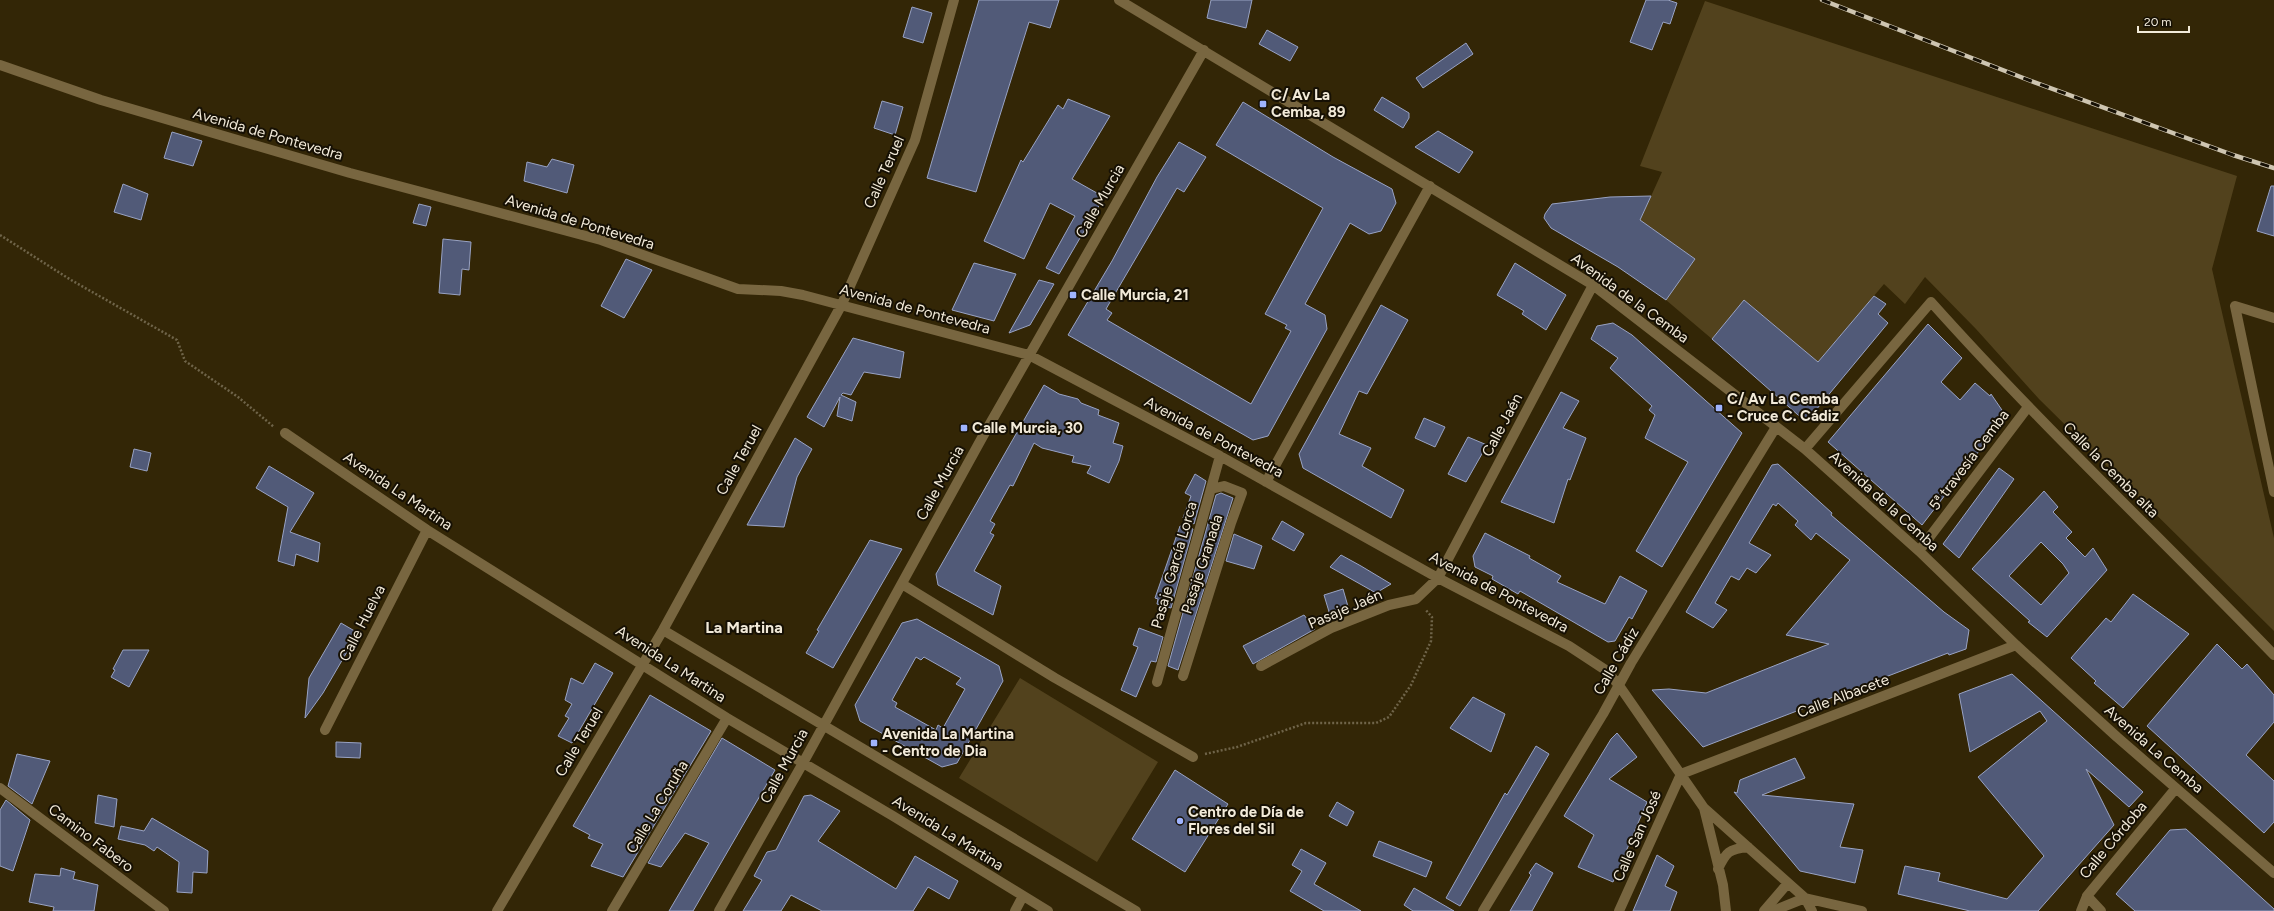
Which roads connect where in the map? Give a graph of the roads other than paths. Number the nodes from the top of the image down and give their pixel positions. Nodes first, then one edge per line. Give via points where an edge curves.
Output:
1 (954, 0) edge
2 (1119, 0) edge
3 (1204, 50) junction
4 (0, 65) edge
5 (1430, 186) junction
6 (1593, 285) junction
7 (842, 304) junction
8 (2274, 318) edge
9 (1029, 355) junction
10 (2028, 407) junction
11 (1776, 427) junction
12 (285, 433) road end
13 (1804, 449) junction
14 (1220, 456) junction
15 (1266, 482) junction
16 (1211, 489) junction
17 (2274, 492) edge
18 (427, 530) junction
19 (1919, 551) junction
20 (1438, 578) junction
21 (902, 584) junction
22 (663, 630) junction
23 (2016, 645) junction
24 (2274, 655) edge
25 (643, 663) junction
26 (1260, 666) dead end
27 (1183, 676) dead end
28 (1157, 682) dead end
29 (1618, 684) junction
30 (728, 718) junction
31 (823, 725) junction
32 (325, 730) dead end
33 (1193, 757) road end
34 (803, 763) junction
35 (1681, 774) junction
36 (0, 788) edge
37 (2176, 788) junction
38 (1704, 808) junction
39 (1748, 847) junction
40 (1718, 869) junction
41 (2274, 873) edge
42 (1788, 883) junction
43 (1023, 896) junction
44 (2087, 896) junction
45 (1805, 898) junction
46 (2097, 909) edge
47 (164, 911) edge
48 (497, 911) edge
49 (612, 911) edge
50 (719, 911) edge
51 (1015, 911) edge
52 (1048, 911) edge
53 (1136, 911) edge
54 (1484, 911) edge
55 (1619, 911) edge
56 (1726, 911) edge
57 (1764, 911) edge
58 (1773, 911) edge
59 (1812, 911) edge
60 (1862, 911) edge
61 (2081, 911) edge

1 - 7 street, Calle Teruel via 915,140
2 - 3 street, Avenida de la Cemba
3 - 5 street, Avenida de la Cemba
3 - 9 street, Calle Murcia
4 - 7 street, Avenida de Pontevedra via 101,100 342,171 602,240 738,289 781,291
5 - 6 street, Avenida de la Cemba
5 - 15 street
6 - 11 street, Avenida de la Cemba
6 - 20 street, Calle Jaén
7 - 9 street, Avenida de Pontevedra
7 - 22 street, Calle Teruel
8 - 17 street via 2235,306
9 - 14 street, Avenida de Pontevedra
9 - 21 street, Calle Murcia
10 - 13 street, Calle la Cemba alta via 1931,302
10 - 19 street, 5ª travesía Cemba
10 - 24 street, Calle la Cemba alta
11 - 13 street, Avenida de la Cemba
11 - 29 street, Calle Cádiz
12 - 18 street, Avenida La Martina
13 - 19 street, Avenida de la Cemba
14 - 15 street, Avenida de Pontevedra
14 - 16 street, Pasaje García Lorca
15 - 20 street, Avenida de Pontevedra
16 - 27 street, Pasaje Granada via 1224,486 1242,493
16 - 28 street, Pasaje García Lorca
18 - 25 street, Avenida La Martina
18 - 32 street, Calle Huelva
19 - 23 street, Avenida de la Cemba
20 - 26 street, Pasaje Jaén via 1416,600 1389,605 1332,628
20 - 29 street, Avenida de Pontevedra via 1569,646 1604,669
21 - 31 street, Calle Murcia
21 - 33 street via 1055,678
22 - 25 street, Calle Teruel
22 - 31 street, Avenida La Martina
23 - 35 street, Calle Albacete
23 - 37 street, Avenida La Cemba
25 - 30 street, Avenida La Martina
25 - 48 street, Calle Teruel
29 - 35 street, Avenida de Pontevedra
29 - 54 street, Calle Cádiz via 1603,714
30 - 34 street, Avenida La Martina
30 - 49 street, Calle La Coruña
31 - 34 street, Calle Murcia
31 - 53 street, Avenida La Martina
34 - 43 street, Avenida La Martina
34 - 50 street, Calle Murcia
35 - 38 street, Avenida de Pontevedra
35 - 55 street, Calle San José
36 - 47 street, Camino Fabero
37 - 41 street, Avenida La Cemba
37 - 44 street, Calle Córdoba
38 - 39 street, Avenida de Pontevedra
38 - 40 street, Avenida de Pontevedra
39 - 40 street via 1734,849 1725,854
39 - 42 street, Avenida de Pontevedra
40 - 56 street, Avenida de Pontevedra
42 - 45 street, Avenida de Pontevedra
42 - 57 street
43 - 51 street
43 - 52 street, Avenida La Martina
44 - 46 street, Calle Córdoba
44 - 61 street
45 - 58 street
45 - 59 street
45 - 60 street

